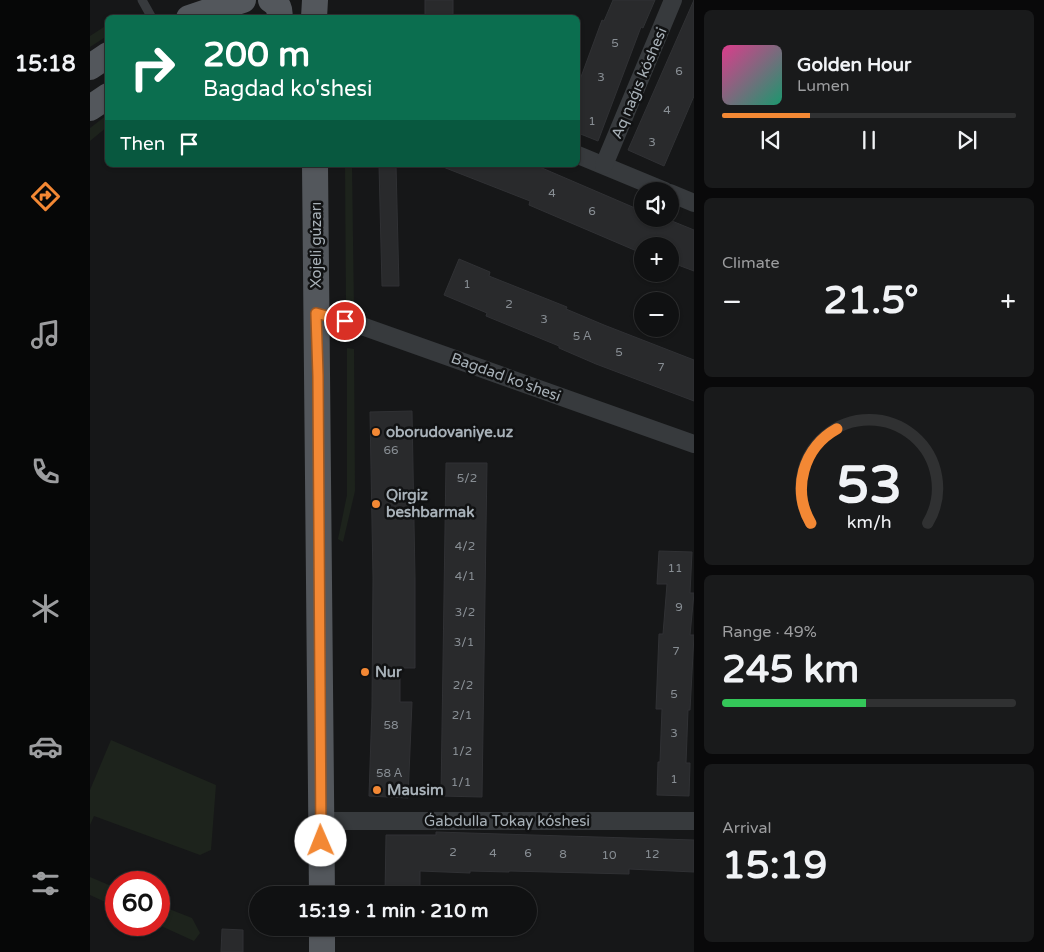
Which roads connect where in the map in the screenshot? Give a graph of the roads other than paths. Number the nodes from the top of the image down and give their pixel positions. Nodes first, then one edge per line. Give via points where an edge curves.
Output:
1 (142, 0) edge
2 (243, 0) edge
3 (271, 0) edge
4 (314, 0) edge
5 (673, 0) edge
6 (150, 15) edge
7 (198, 15) edge
8 (280, 15) edge
9 (314, 15) edge
10 (105, 57) edge
11 (90, 66) edge
12 (105, 98) edge
13 (90, 108) edge
14 (580, 157) edge
15 (604, 165) junction
16 (315, 167) edge
17 (644, 182) edge
18 (679, 197) edge
19 (694, 203) edge
20 (316, 313) junction
21 (694, 444) edge
22 (321, 821) junction
23 (694, 821) edge
24 (322, 886) edge
25 (322, 936) edge
26 (322, 952) edge

1 - 6 lane
2 - 7 main road
3 - 8 main road via 276,3
4 - 9 main road
5 - 15 street, Aq naǵıs kóshesi
10 - 11 main road
12 - 13 main road
14 - 15 street
15 - 17 street
16 - 20 main road, Xojeli gúzarı
18 - 19 street
20 - 21 street, Bagdad ko'shesi via 359,325
20 - 22 main road, Xojeli gúzarı
22 - 23 street, Ǵabdulla Tokay kóshesi
22 - 24 main road, Xojeli gúzarı
25 - 26 main road

